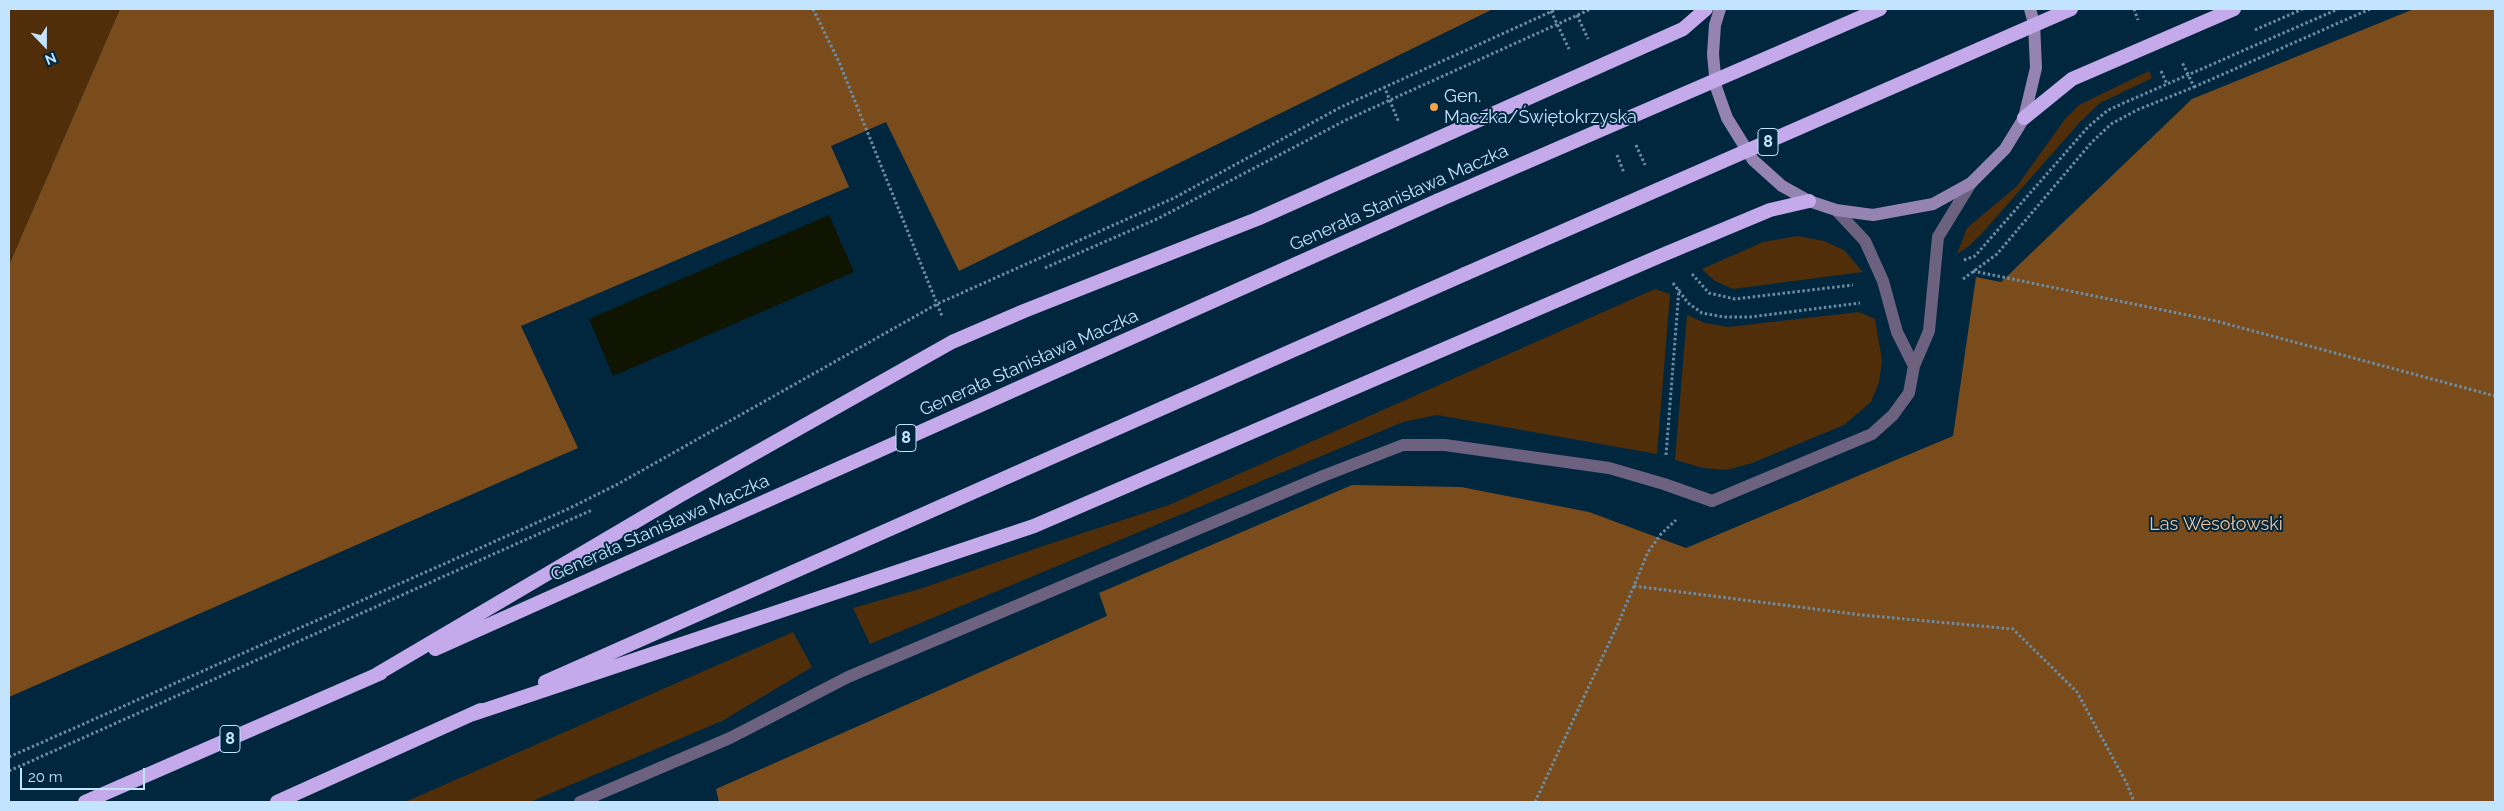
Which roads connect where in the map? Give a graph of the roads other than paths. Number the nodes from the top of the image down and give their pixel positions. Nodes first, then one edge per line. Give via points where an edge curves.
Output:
1 (1706, 9) edge
2 (1720, 9) edge
3 (1880, 9) edge
4 (2030, 9) edge
5 (2071, 9) edge
6 (2234, 9) edge
7 (2024, 118) junction
8 (1971, 183) junction
9 (1809, 201) junction
10 (1836, 210) junction
11 (1914, 366) junction
12 (374, 676) junction
13 (473, 714) junction
14 (85, 802) edge
15 (277, 802) edge
16 (580, 802) edge

1 - 12 highway via 1683,28 1257,219 952,342 690,490
2 - 9 main road via 1713,54 1716,87 1727,118 1754,160 1782,186
3 - 12 highway, Generała Stanisława Maczka / 8, bridge via 1438,200
4 - 7 main road via 2034,23 2036,68
5 - 13 highway, 8, bridge
6 - 7 highway via 2072,79
7 - 8 main road via 2005,149
8 - 10 main road via 1924,206 1873,215
8 - 11 street via 1938,237 1929,331
9 - 10 main road
9 - 13 highway via 1770,210 1034,526
10 - 11 street via 1865,241 1884,281 1897,332
11 - 16 street via 1909,393 1872,434 1712,501 1609,468 1445,445 1403,445 848,677 730,738
12 - 14 highway, Generała Stanisława Maczka / 8
13 - 15 highway, 8

